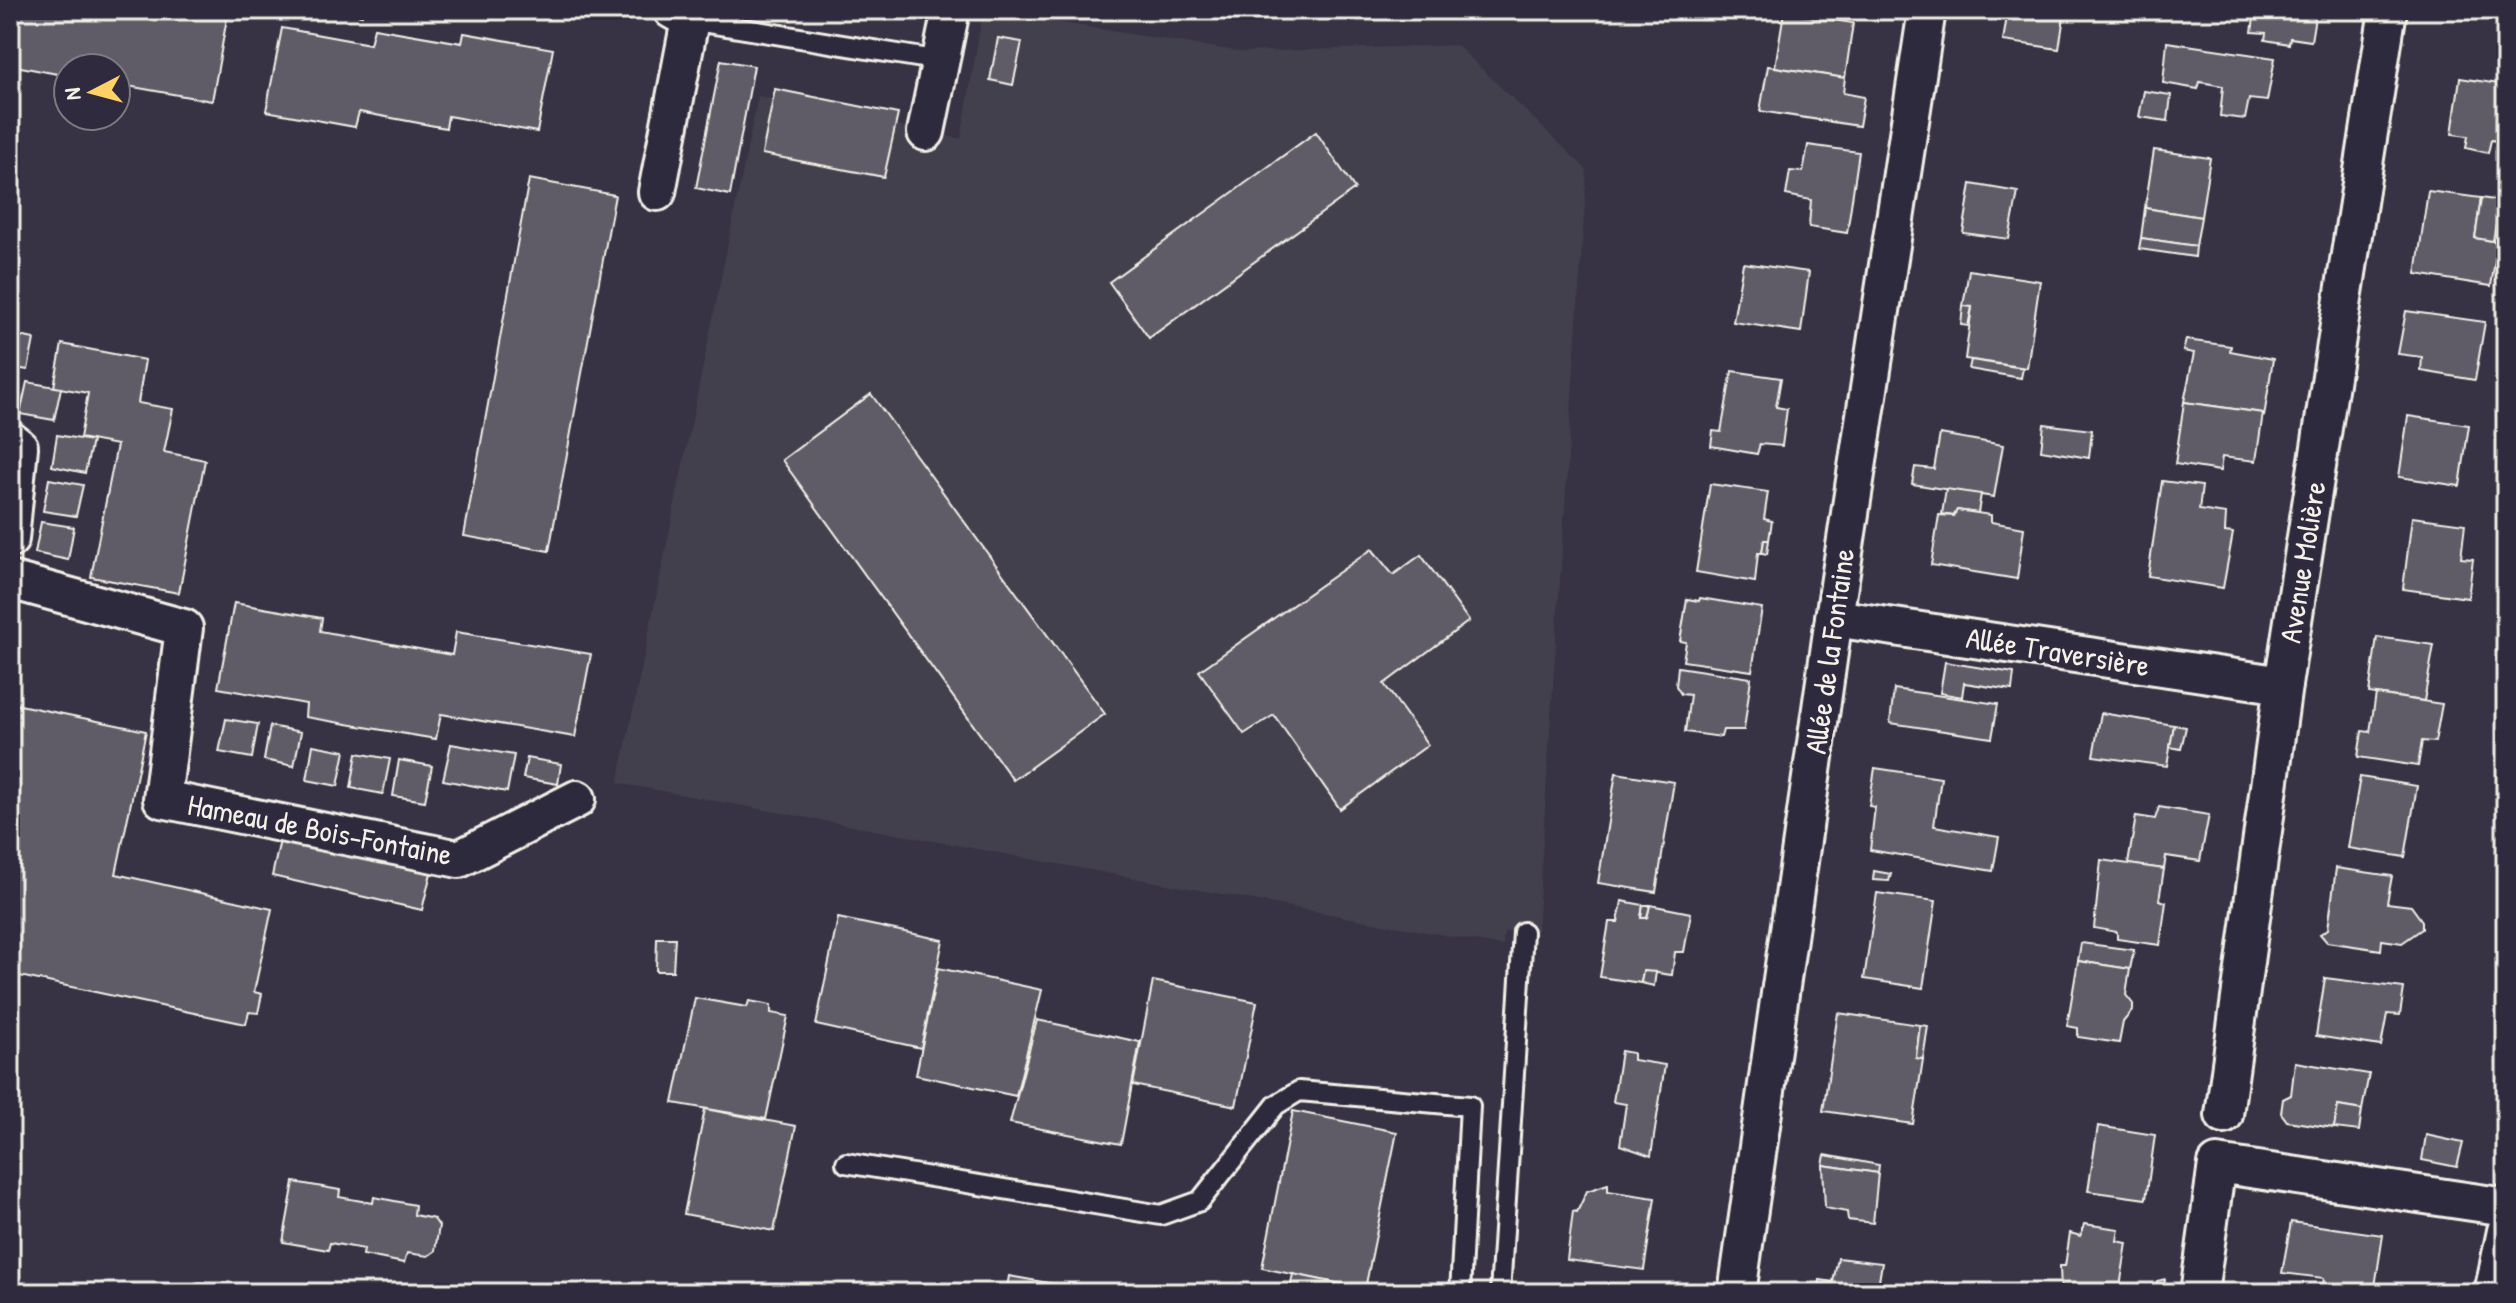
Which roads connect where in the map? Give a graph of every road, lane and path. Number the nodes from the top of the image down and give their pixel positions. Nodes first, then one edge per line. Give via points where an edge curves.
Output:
1 (951, 10) edge
2 (1927, 10) edge
3 (2388, 10) edge
4 (681, 15) edge
5 (941, 61) junction
6 (926, 132) dead end
7 (657, 192) dead end
8 (10, 440) edge
9 (10, 539) edge
10 (10, 580) edge
11 (1834, 618) junction
12 (2283, 685) junction
13 (577, 799) dead end
14 (1523, 932) dead end
15 (2224, 1115) dead end
16 (846, 1163) dead end
17 (2506, 1207) edge
18 (2506, 1231) edge
19 (1460, 1293) edge
20 (1500, 1293) edge
21 (1737, 1293) edge
22 (2199, 1293) edge
23 (2493, 1293) edge

1 - 5 street
2 - 11 street, Allée de la Fontaine
3 - 12 street, Avenue Molière
4 - 5 lane
4 - 7 street
5 - 6 street
8 - 9 street via 19,447
10 - 13 street, Hameau de Bois-Fontaine via 184,628 162,799 459,859
11 - 12 street, Allée Traversière
11 - 21 street, Allée de la Fontaine
12 - 15 street, Avenue Molière
14 - 20 lane
16 - 19 lane via 1161,1215 1200,1201 1276,1105 1299,1091 1470,1106
17 - 22 street via 2217,1164
18 - 23 street

